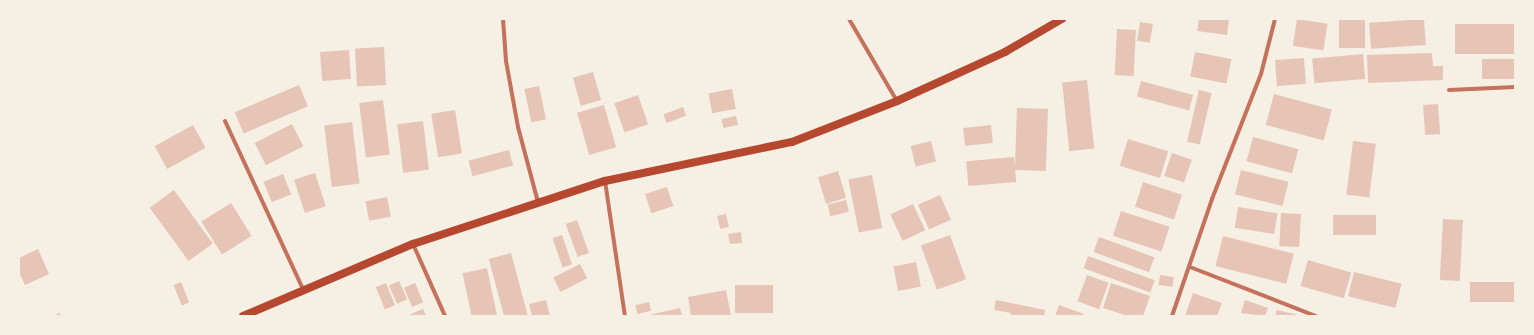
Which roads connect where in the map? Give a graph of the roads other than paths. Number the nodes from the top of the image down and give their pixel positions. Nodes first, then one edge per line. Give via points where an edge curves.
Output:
1 (503, 19) edge
2 (849, 19) edge
3 (1062, 19) edge
4 (1275, 19) edge
5 (1515, 87) edge
6 (1449, 90) dead end
7 (897, 101) junction
8 (225, 121) dead end
9 (606, 180) junction
10 (538, 202) junction
11 (413, 244) junction
12 (1190, 267) junction
13 (303, 289) junction
14 (243, 316) edge
15 (445, 316) edge
16 (625, 316) edge
17 (1172, 316) edge
18 (1316, 316) edge

1 - 10 street via 506,61 518,127
2 - 7 street
3 - 7 main road via 1005,52
4 - 12 street via 1261,74 1212,199
5 - 6 street
7 - 9 main road via 792,142
8 - 13 street
9 - 10 main road
9 - 16 street
10 - 11 main road
11 - 13 main road
11 - 15 street
12 - 17 street
12 - 18 street
13 - 14 main road

